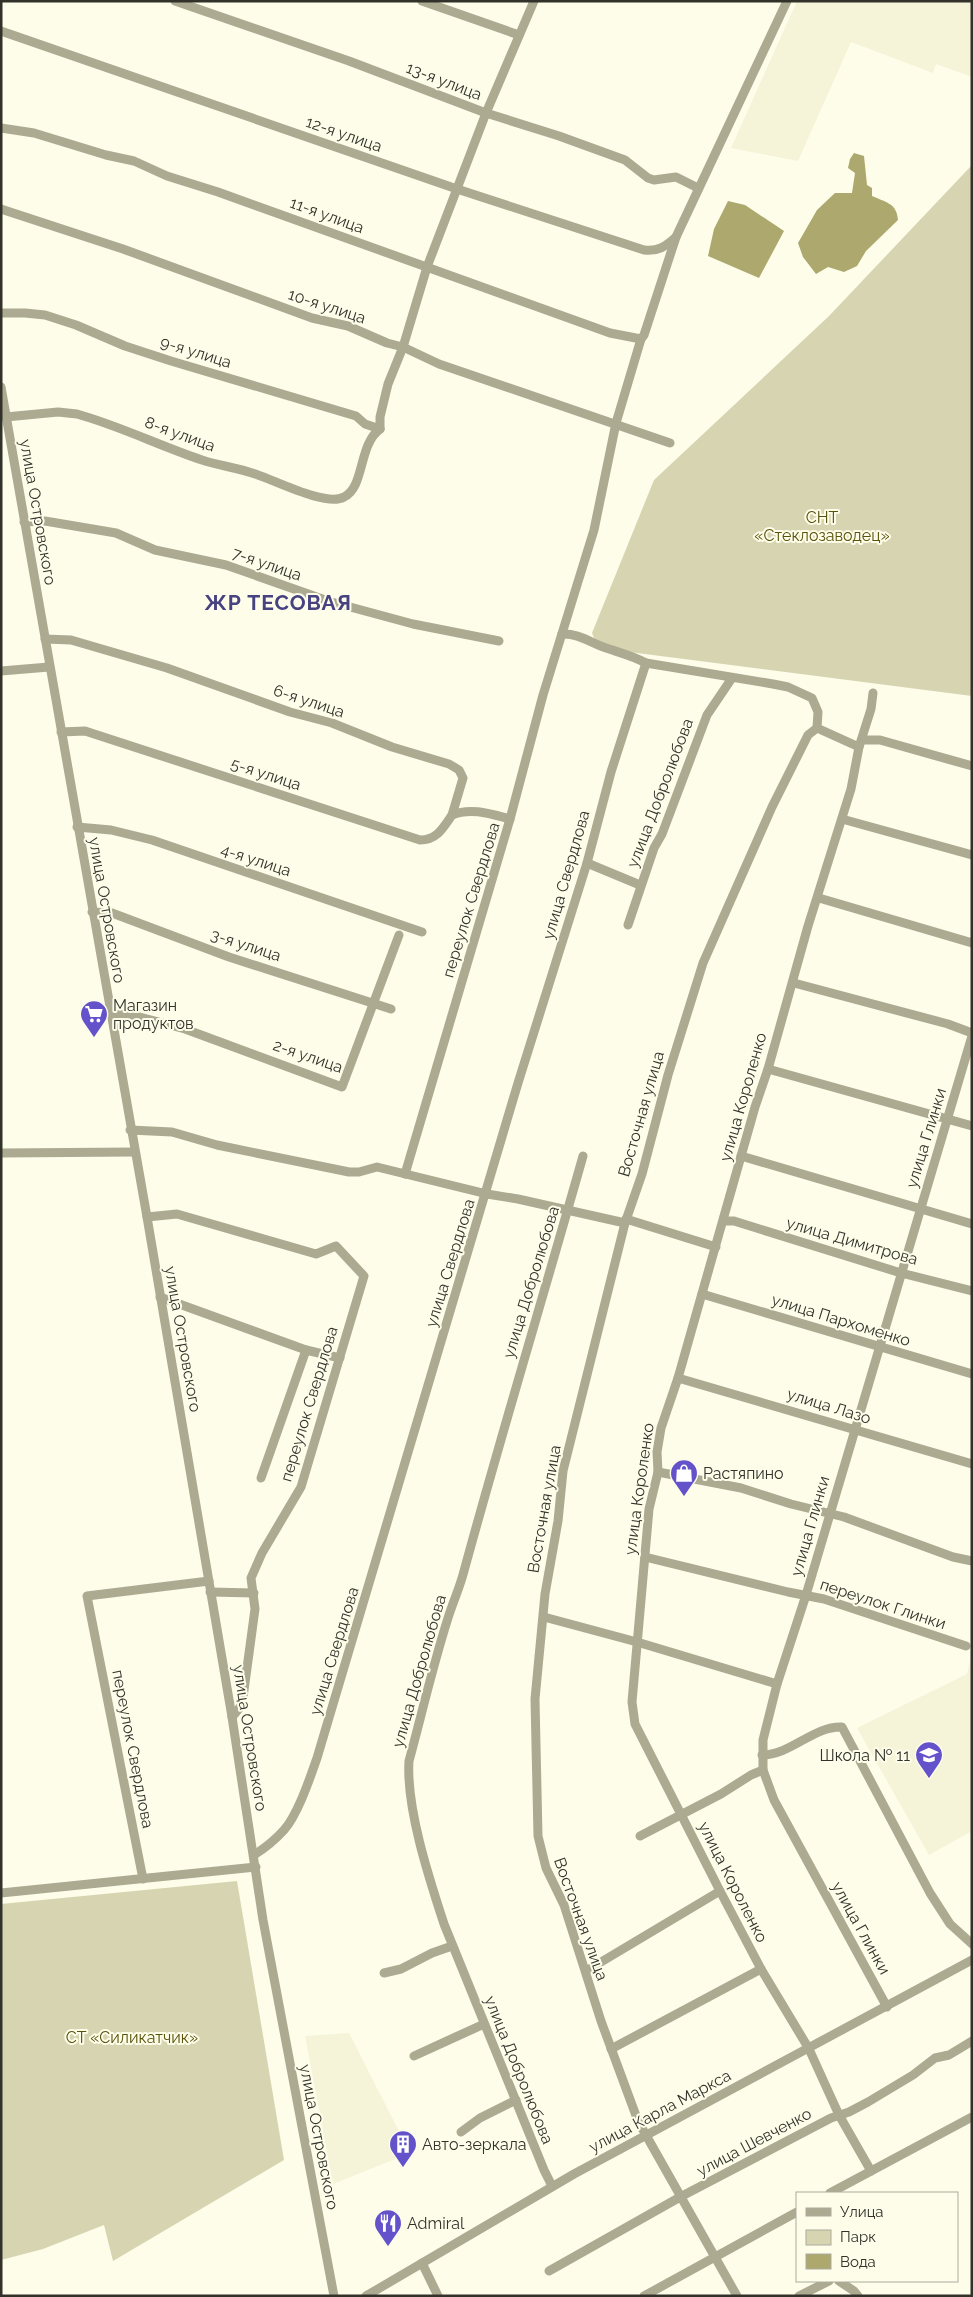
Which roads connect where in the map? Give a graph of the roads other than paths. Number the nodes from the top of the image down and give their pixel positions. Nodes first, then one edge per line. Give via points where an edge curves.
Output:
1 (175, 1) edge
2 (422, 1) edge
3 (534, 1) edge
4 (787, 1) edge
5 (1, 31) edge
6 (519, 35) junction
7 (486, 113) junction
8 (1, 128) edge
9 (698, 188) junction
10 (457, 190) junction
11 (1, 209) edge
12 (676, 236) junction
13 (427, 267) junction
14 (1, 313) edge
15 (641, 339) junction
16 (403, 347) junction
17 (1, 388) edge
18 (4, 411) edge
19 (616, 423) junction
20 (380, 429) junction
21 (670, 443) dead end
22 (24, 522) junction
23 (562, 634) junction
24 (45, 639) junction
25 (499, 641) dead end
26 (646, 664) junction
27 (49, 667) junction
28 (1, 671) edge
29 (732, 678) junction
30 (873, 693) dead end
31 (817, 728) junction
32 (61, 732) junction
33 (861, 744) junction
34 (972, 766) edge
35 (452, 815) junction
36 (510, 819) junction
37 (842, 819) junction
38 (77, 827) junction
39 (972, 856) edge
40 (587, 863) junction
41 (640, 885) junction
42 (819, 898) junction
43 (92, 912) junction
44 (628, 925) dead end
45 (422, 932) dead end
46 (398, 935) dead end
47 (972, 943) edge
48 (794, 983) junction
49 (374, 1003) junction
50 (391, 1009) dead end
51 (111, 1014) junction
52 (972, 1034) edge
53 (768, 1069) junction
54 (948, 1120) junction
55 (972, 1126) edge
56 (130, 1130) junction
57 (134, 1152) junction
58 (1, 1153) edge
59 (583, 1156) dead end
60 (741, 1156) junction
61 (405, 1174) junction
62 (486, 1194) junction
63 (920, 1210) junction
64 (569, 1211) junction
65 (147, 1217) junction
66 (626, 1220) junction
67 (724, 1221) junction
68 (972, 1224) edge
69 (716, 1247) junction
70 (901, 1273) junction
71 (972, 1291) edge
72 (702, 1294) junction
73 (160, 1297) junction
74 (878, 1348) junction
75 (306, 1350) junction
76 (340, 1358) junction
77 (972, 1374) edge
78 (678, 1378) junction
79 (854, 1430) junction
80 (972, 1464) edge
81 (658, 1472) junction
82 (261, 1478) dead end
83 (828, 1514) junction
84 (645, 1557) junction
85 (972, 1561) edge
86 (209, 1581) junction
87 (210, 1592) junction
88 (254, 1593) junction
89 (806, 1594) junction
90 (544, 1617) junction
91 (637, 1642) junction
92 (966, 1646) dead end
93 (777, 1684) junction
94 (232, 1717) junction
95 (762, 1755) junction
96 (763, 1770) junction
97 (681, 1814) junction
98 (640, 1836) dead end
99 (254, 1856) junction
100 (256, 1867) junction
101 (144, 1879) junction
102 (720, 1891) junction
103 (1, 1893) edge
104 (972, 1944) edge
105 (452, 1946) junction
106 (972, 1960) edge
107 (761, 1969) junction
108 (586, 1972) junction
109 (384, 1973) dead end
110 (887, 2007) junction
111 (484, 2024) junction
112 (972, 2041) edge
113 (611, 2049) junction
114 (808, 2050) junction
115 (414, 2056) dead end
116 (516, 2100) junction
117 (839, 2115) junction
118 (972, 2117) edge
119 (461, 2132) dead end
120 (645, 2136) junction
121 (871, 2171) junction
122 (552, 2186) junction
123 (832, 2192) edge
124 (682, 2196) junction
125 (796, 2213) edge
126 (715, 2257) junction
127 (422, 2263) junction
128 (549, 2272) dead end
129 (827, 2282) edge
130 (840, 2282) edge
131 (334, 2296) edge
132 (366, 2296) edge
133 (438, 2296) edge
134 (644, 2296) edge
135 (737, 2296) edge
136 (800, 2296) edge
137 (858, 2296) edge

1 - 7 street, 13-я улица via 349,61
2 - 6 street
3 - 6 street
4 - 9 street, переулок Свердлова
5 - 10 street, 12-я улица
6 - 7 street
7 - 9 street, 13-я улица via 625,160 648,178 676,177
7 - 10 street
8 - 13 street, 11-я улица via 40,135 134,161 167,176
9 - 12 street, переулок Свердлова
10 - 12 street, 12-я улица via 644,250 656,250
10 - 13 street
11 - 16 street, 10-я улица
12 - 15 street, переулок Свердлова
13 - 15 street, 11-я улица via 610,333
13 - 16 street
14 - 20 street, 9-я улица via 36,314 76,324 126,346 356,416 365,424
15 - 19 street, переулок Свердлова
16 - 19 street, 10-я улица via 438,364
16 - 20 street via 386,391
17 - 18 street, улица Островского
18 - 20 street, 8-я улица via 77,414 312,496 340,499 353,489 367,443 371,435
18 - 22 street, улица Островского
19 - 21 street, 10-я улица
19 - 23 street, переулок Свердлова via 594,530
22 - 24 street, улица Островского
22 - 25 street, 7-я улица via 45,521 116,533 155,550 226,565 328,601 422,626
23 - 26 street via 572,633 632,655
23 - 36 street, переулок Свердлова
24 - 27 street, улица Островского
24 - 35 street, 6-я улица via 71,640 167,668 449,764 459,770 463,778
26 - 29 street
26 - 40 street, улица Свердлова
27 - 28 street
27 - 32 street, улица Островского
29 - 31 street via 788,688 812,698 818,712
29 - 41 street, улица Добролюбова via 708,714
30 - 33 street, улица Короленко
31 - 33 street
31 - 66 street, Восточная улица via 808,735 772,807 703,963
32 - 35 street, 5-я улица via 85,732 420,840 438,834
32 - 38 street, улица Островского
33 - 34 street via 880,740
33 - 37 street, улица Короленко
35 - 36 street via 474,811
36 - 61 street, переулок Свердлова
37 - 39 street
37 - 42 street, улица Короленко
38 - 43 street, улица Островского
38 - 45 street, 4-я улица via 110,830 152,840
40 - 41 street
40 - 62 street, улица Свердлова
41 - 44 street, улица Добролюбова
42 - 47 street
42 - 48 street, улица Короленко via 808,926
43 - 49 street, 3-я улица via 112,913 229,956
43 - 51 street, улица Островского
46 - 49 street, 2-я улица
48 - 52 street via 948,1024
48 - 53 street, улица Короленко
49 - 50 street, 3-я улица
49 - 51 street, 2-я улица via 342,1088 185,1029 128,1014
51 - 56 street, улица Островского
52 - 54 street, улица Глинки
53 - 54 street
53 - 60 street, улица Короленко
54 - 55 street
54 - 63 street, улица Глинки
56 - 57 street, улица Островского
56 - 61 street via 172,1132 348,1172 377,1166
57 - 58 street
57 - 65 street, улица Островского
59 - 64 street, улица Добролюбова
60 - 63 street
60 - 67 street, улица Короленко
61 - 62 street
62 - 64 street
62 - 99 street, улица Свердлова via 317,1758 286,1828
63 - 68 street
63 - 70 street, улица Глинки
64 - 66 street
64 - 105 street, улица Добролюбова via 511,1400 409,1760 413,1808 432,1888
65 - 73 street, улица Островского
65 - 76 street, переулок Свердлова via 177,1214 316,1254 336,1246 364,1276
66 - 69 street
66 - 90 street, Восточная улица via 564,1471
67 - 69 street, улица Короленко
67 - 70 street, улица Димитрова via 734,1221
69 - 72 street, улица Короленко
70 - 71 street, улица Димитрова
70 - 74 street, улица Глинки
72 - 74 street, улица Пархоменко
72 - 78 street, улица Короленко
73 - 75 street
73 - 86 street, улица Островского
74 - 77 street, улица Пархоменко
74 - 79 street, улица Глинки
75 - 76 street
75 - 82 street
76 - 88 street, переулок Свердлова via 302,1488 262,1553 251,1578
78 - 79 street, улица Лазо
78 - 81 street, улица Короленко via 661,1428
79 - 80 street, улица Лазо
79 - 83 street, улица Глинки
81 - 83 street via 741,1488
81 - 84 street, улица Короленко via 649,1509
83 - 85 street
83 - 89 street, улица Глинки
84 - 89 street, переулок Глинки
84 - 91 street, улица Короленко
86 - 87 street, улица Островского
86 - 101 street, переулок Свердлова via 87,1596
87 - 88 street
87 - 94 street, улица Островского
88 - 94 street, переулок Свердлова via 255,1609 242,1705
89 - 92 street, переулок Глинки
89 - 93 street, улица Глинки
90 - 91 street
90 - 108 street, Восточная улица via 535,1721 538,1836 546,1868 564,1905
91 - 93 street
91 - 97 street, улица Короленко via 632,1702 635,1724
93 - 95 street, улица Глинки
94 - 99 street, улица Островского
95 - 96 street, улица Глинки
95 - 104 street via 776,1755 828,1729 842,1727 930,1893 950,1924
96 - 97 street via 750,1774 721,1794
96 - 110 street, улица Глинки via 774,1800
97 - 98 street
97 - 102 street, улица Короленко
99 - 100 street, улица Островского
100 - 101 street
100 - 131 street, улица Островского
101 - 103 street
102 - 107 street, улица Короленко
102 - 108 street
105 - 109 street via 401,1969
105 - 111 street, улица Добролюбова
106 - 110 street, улица Карла Маркса
107 - 113 street
107 - 114 street, улица Короленко
108 - 113 street, Восточная улица
110 - 114 street, улица Карла Маркса
111 - 115 street
111 - 116 street, улица Добролюбова
112 - 117 street, улица Шевченко via 954,2053 934,2058 868,2102
113 - 120 street, Восточная улица
114 - 117 street, улица Короленко
114 - 120 street, улица Карла Маркса
116 - 119 street via 480,2118
116 - 122 street, улица Добролюбова
117 - 121 street, улица Короленко
117 - 124 street, улица Шевченко
118 - 121 street
120 - 122 street, улица Карла Маркса
120 - 124 street, Восточная улица
121 - 123 street
122 - 127 street, улица Карла Маркса
124 - 126 street, Восточная улица
124 - 128 street, улица Шевченко
125 - 126 street
126 - 134 street
126 - 135 street, Восточная улица
127 - 132 street, улица Карла Маркса
127 - 133 street
129 - 136 street
130 - 137 street

